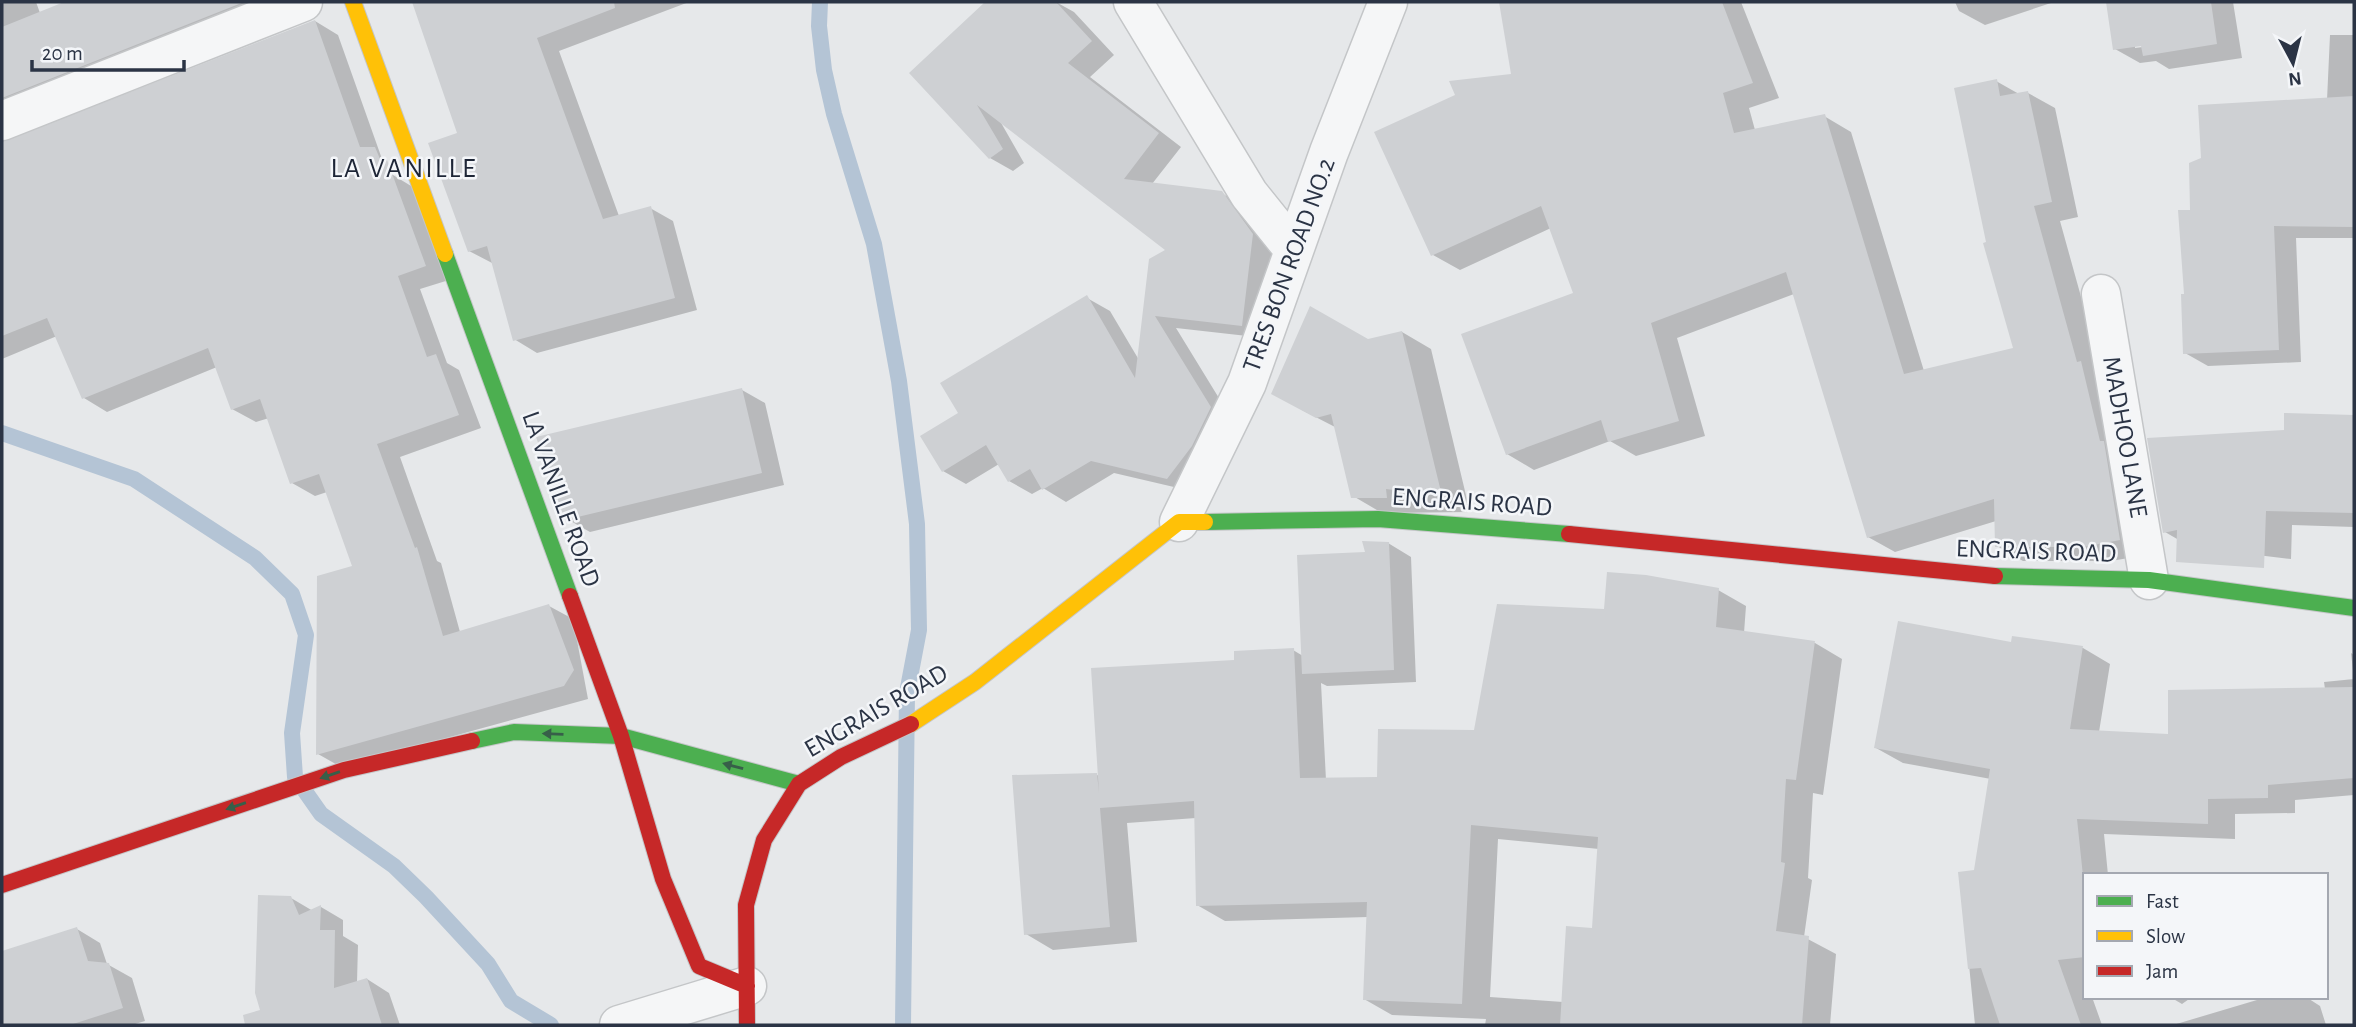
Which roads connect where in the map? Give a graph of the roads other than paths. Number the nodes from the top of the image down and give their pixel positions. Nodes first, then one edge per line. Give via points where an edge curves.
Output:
1 (303, 2) edge
2 (353, 2) edge
3 (1133, 2) edge
4 (1388, 2) edge
5 (2, 121) edge
6 (1294, 250) junction
7 (2101, 294) dead end
8 (1179, 523) junction
9 (2148, 580) junction
10 (2354, 608) edge
11 (621, 736) junction
12 (799, 784) junction
13 (2, 885) edge
14 (747, 986) junction
15 (619, 1025) edge
16 (747, 1025) edge

1 - 5 street
2 - 11 street, LA VANILLE ROAD
3 - 6 street via 1249,194
4 - 6 street, TRES BON ROAD NO.2
6 - 8 street, TRES BON ROAD NO.2 via 1247,383
7 - 9 street, MADHOO LANE
8 - 9 street, ENGRAIS ROAD via 1378,519 1647,540 1986,576
8 - 12 street, ENGRAIS ROAD via 921,719 841,757
9 - 10 street, ENGRAIS ROAD
12 -> 11 street
11 -> 13 street via 514,732 344,770
11 - 14 street, LA VANILLE ROAD via 663,879 699,966
12 - 14 street, ENGRAIS ROAD via 764,840 746,905
14 - 15 street
14 - 16 street, ENGRAIS ROAD

